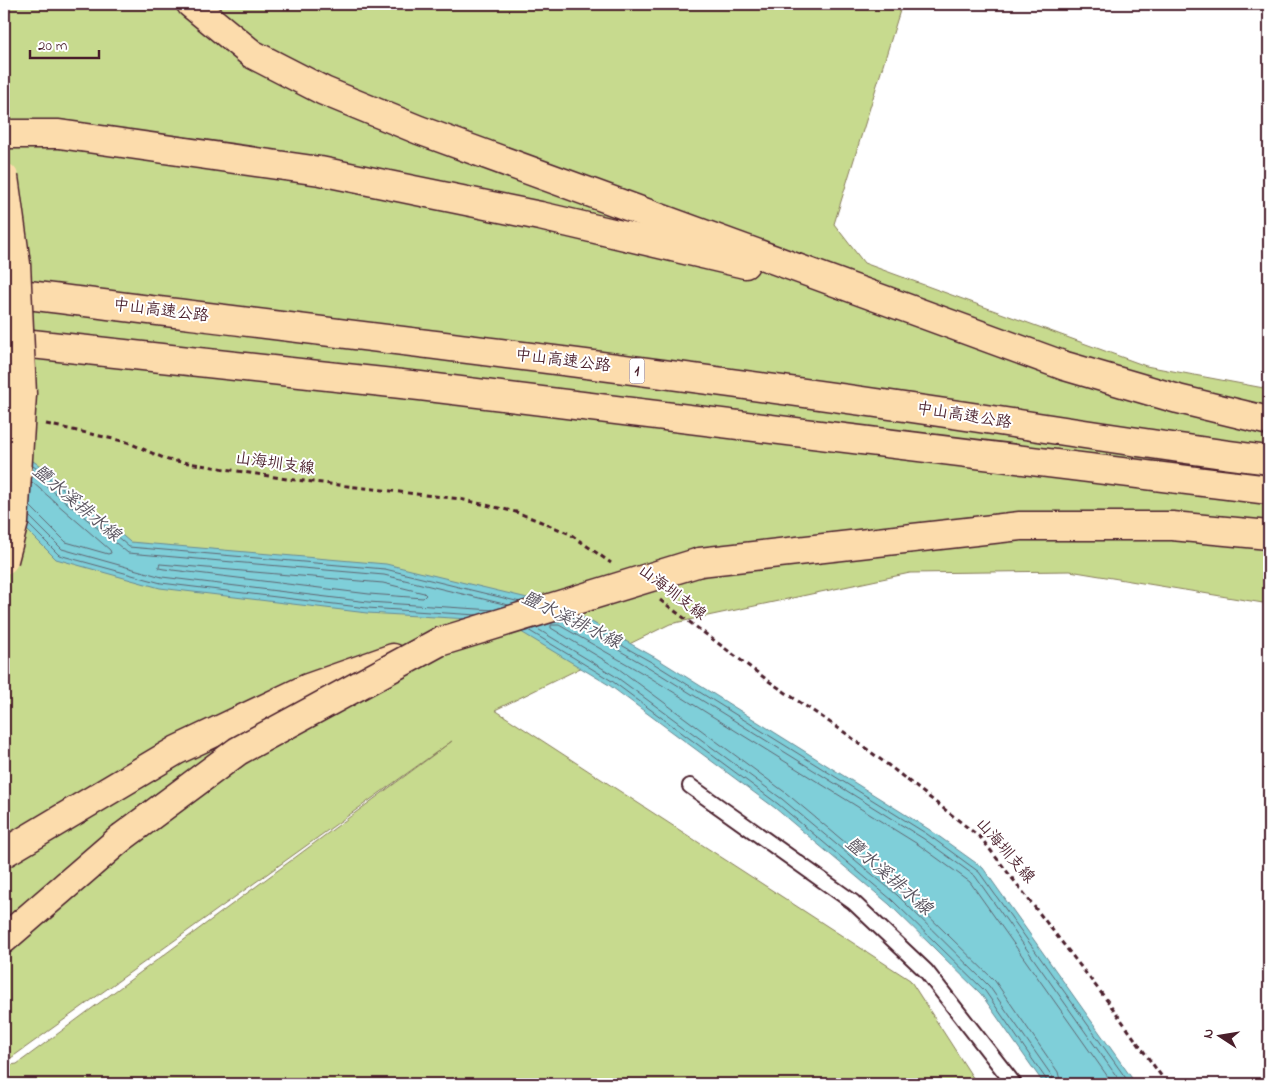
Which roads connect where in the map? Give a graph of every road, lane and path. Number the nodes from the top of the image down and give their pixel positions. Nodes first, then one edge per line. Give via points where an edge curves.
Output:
1 (191, 4) edge
2 (4, 134) edge
3 (4, 177) edge
4 (856, 290) junction
5 (4, 292) edge
6 (4, 341) edge
7 (1269, 420) edge
8 (44, 424) dead end
9 (1269, 460) edge
10 (1269, 490) edge
11 (1269, 535) edge
12 (4, 560) edge
13 (614, 566) dead end
14 (658, 598) dead end
15 (439, 642) junction
16 (690, 786) dead end
17 (4, 853) edge
18 (4, 939) edge
19 (1014, 1084) edge
20 (1167, 1084) edge

1 - 4 highway via 252,54 324,91 419,130
2 - 4 highway via 60,134 320,171 540,216
3 - 12 highway, bridge via 16,264 22,394 14,522
4 - 7 highway via 1065,366 1178,399
5 - 9 highway, 中山高速公路 / 1 via 597,365
6 - 10 highway via 430,388
8 - 13 path, 山海圳支線 via 127,442 168,460 287,480 460,499 516,512 570,534
11 - 15 highway, bridge via 1172,526 1020,526 700,562
14 - 20 path, 山海圳支線 via 770,682 844,732 981,838 1109,1003
15 - 17 highway, bridge via 308,688 177,750
15 - 18 highway, bridge via 238,751 121,838
16 - 19 lane via 853,902 926,971

